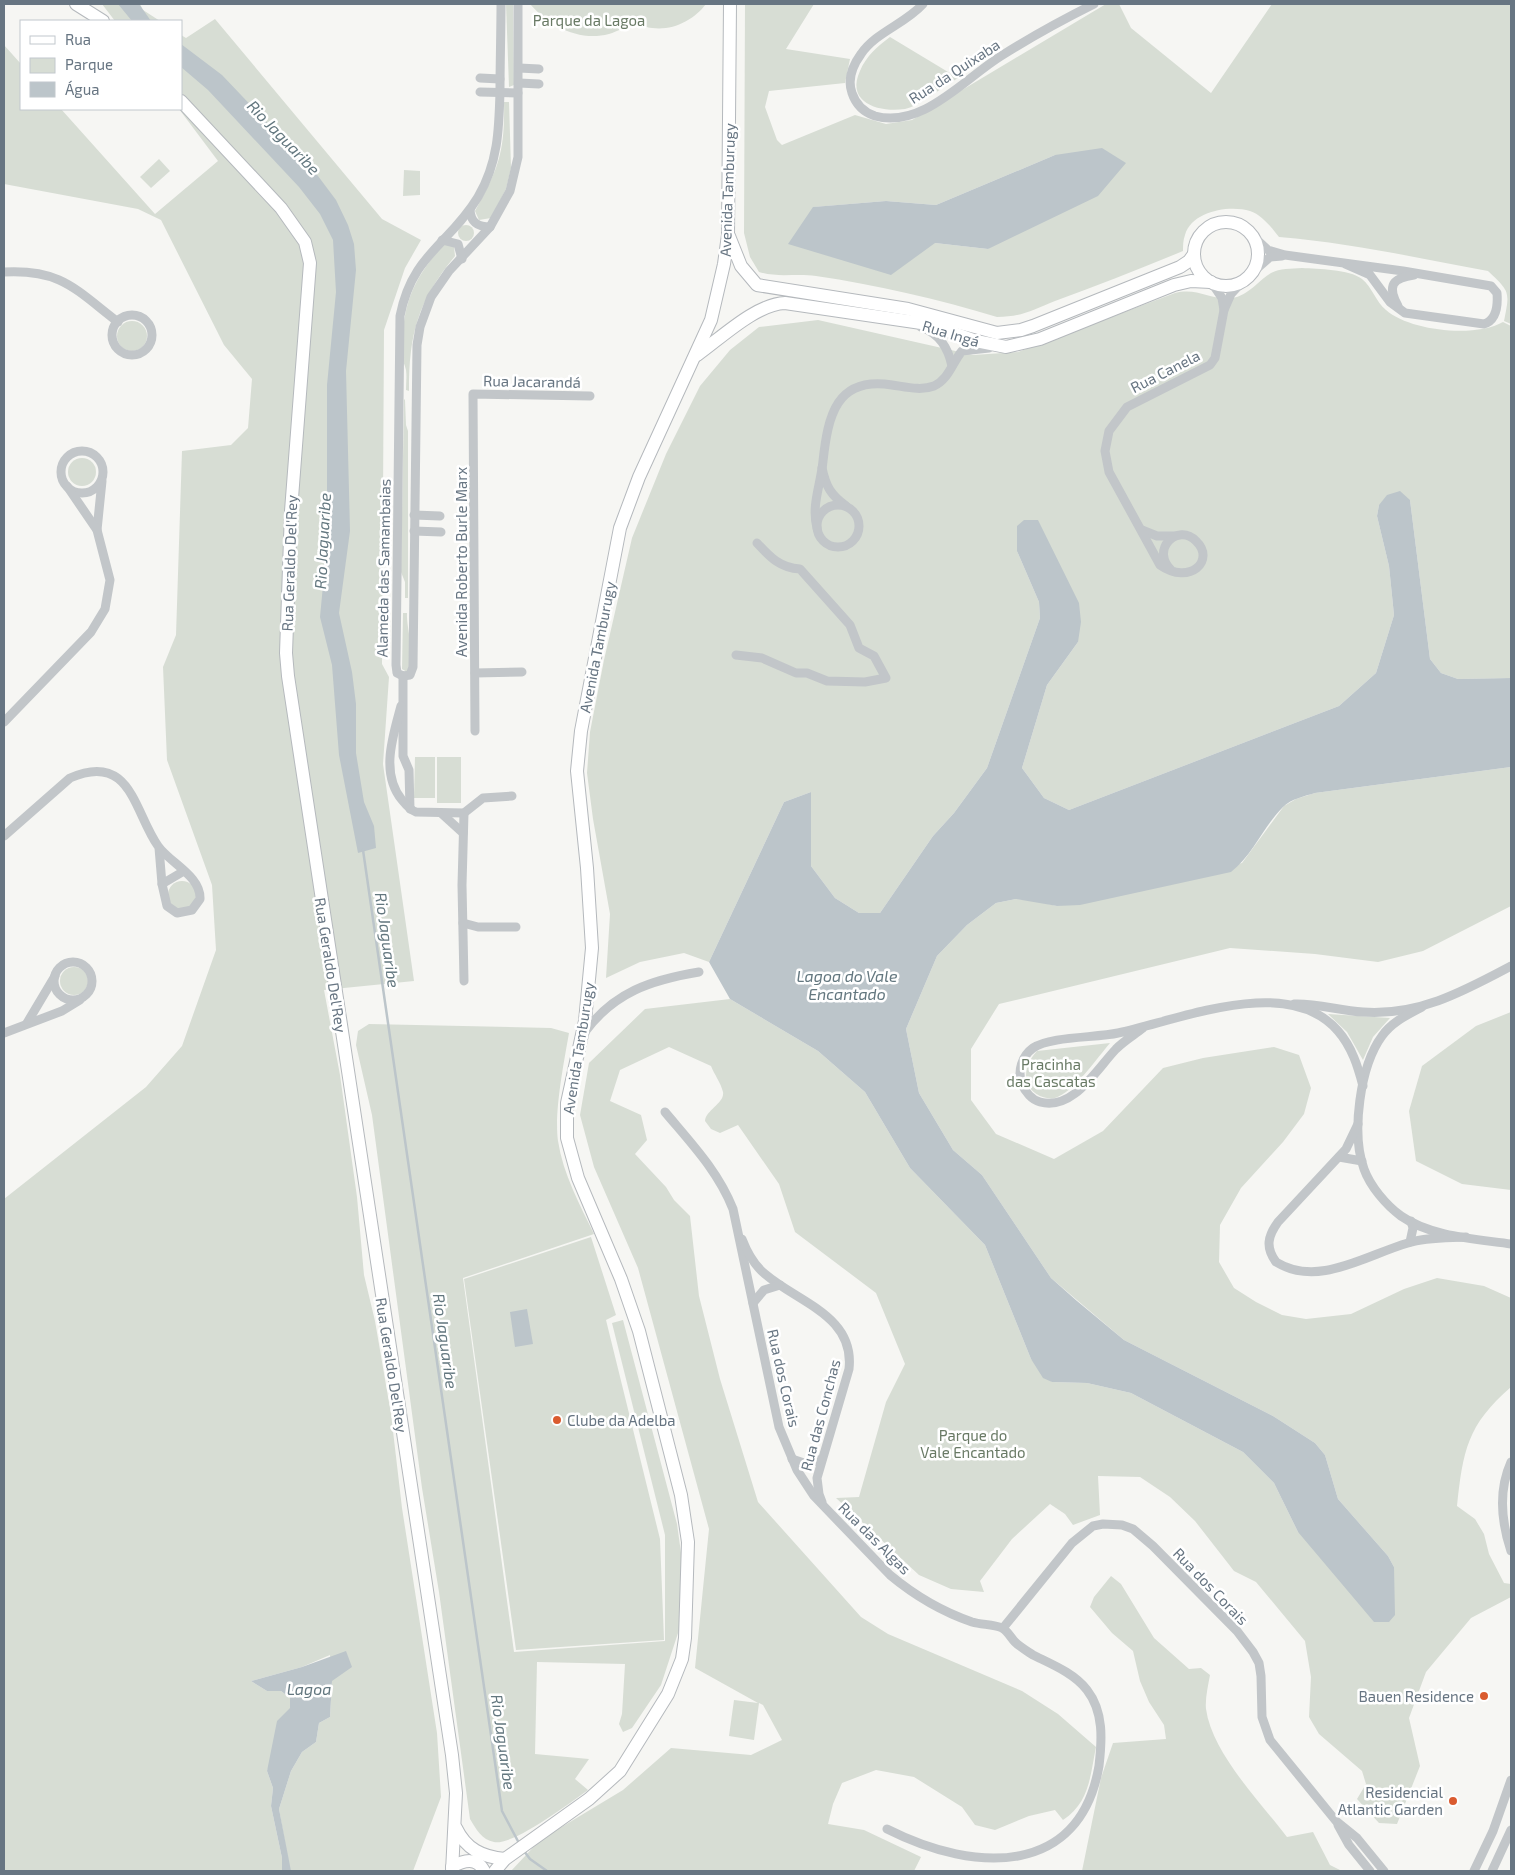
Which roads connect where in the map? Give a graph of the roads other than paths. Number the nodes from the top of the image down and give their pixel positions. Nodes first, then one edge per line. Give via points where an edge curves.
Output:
1 (76, 4) edge
2 (501, 4) edge
3 (518, 4) edge
4 (730, 4) edge
5 (923, 4) edge
6 (1084, 4) edge
7 (1094, 4) edge
8 (1075, 14) junction
9 (101, 20) edge
10 (519, 68) junction
11 (539, 69) dead end
12 (480, 78) dead end
13 (500, 79) junction
14 (519, 83) junction
15 (539, 84) dead end
16 (480, 92) dead end
17 (500, 92) junction
18 (518, 93) junction
19 (182, 102) edge
20 (470, 210) junction
21 (490, 228) junction
22 (728, 235) junction
23 (1255, 238) junction
24 (442, 240) junction
25 (1194, 254) junction
26 (1285, 256) junction
27 (462, 259) junction
28 (1345, 264) junction
29 (1254, 271) junction
30 (4, 272) edge
31 (1419, 275) junction
32 (1242, 282) junction
33 (1212, 283) junction
34 (1224, 310) junction
35 (1400, 310) junction
36 (118, 322) junction
37 (905, 322) junction
38 (1006, 347) junction
39 (695, 356) junction
40 (952, 366) junction
41 (398, 394) junction
42 (415, 394) junction
43 (473, 394) joint
44 (590, 396) dead end
45 (822, 468) junction
46 (103, 476) junction
47 (67, 486) junction
48 (851, 509) junction
49 (414, 515) junction
50 (440, 516) dead end
51 (817, 528) junction
52 (97, 530) junction
53 (1142, 530) junction
54 (414, 531) junction
55 (440, 532) dead end
56 (1177, 536) junction
57 (757, 543) dead end
58 (1172, 571) junction
59 (396, 605) junction
60 (413, 606) junction
61 (736, 655) dead end
62 (522, 672) dead end
63 (475, 673) junction
64 (403, 676) junction
65 (401, 706) junction
66 (4, 722) edge
67 (474, 731) dead end
68 (391, 761) junction
69 (405, 761) junction
70 (512, 796) dead end
71 (410, 809) junction
72 (441, 813) junction
73 (464, 813) junction
74 (463, 833) junction
75 (4, 836) edge
76 (159, 848) junction
77 (184, 871) junction
78 (162, 884) junction
79 (463, 923) junction
80 (516, 927) dead end
81 (1511, 966) edge
82 (699, 972) dead end
83 (55, 974) junction
84 (464, 981) dead end
85 (82, 998) junction
86 (1285, 1004) junction
87 (1422, 1007) junction
88 (1327, 1008) junction
89 (1391, 1012) junction
90 (1323, 1019) junction
91 (1396, 1022) junction
92 (27, 1023) junction
93 (1143, 1028) junction
94 (4, 1033) edge
95 (1113, 1035) junction
96 (582, 1036) junction
97 (1118, 1047) junction
98 (1356, 1061) junction
99 (1369, 1061) junction
100 (1363, 1086) junction
101 (665, 1112) dead end
102 (1358, 1124) junction
103 (1339, 1157) junction
104 (1362, 1161) junction
105 (1411, 1221) junction
106 (738, 1227) junction
107 (1466, 1237) junction
108 (1410, 1242) junction
109 (1511, 1244) edge
110 (780, 1285) junction
111 (753, 1303) junction
112 (792, 1459) junction
113 (822, 1459) junction
114 (1511, 1462) edge
115 (825, 1507) junction
116 (1510, 1547) edge
117 (1003, 1628) junction
118 (1511, 1780) edge
119 (1336, 1821) junction
120 (456, 1828) junction
121 (887, 1829) dead end
122 (1511, 1830) edge
123 (1069, 1843) dead end
124 (508, 1856) junction
125 (1376, 1861) junction
126 (980, 1867) dead end
127 (452, 1869) edge
128 (1368, 1870) edge
129 (484, 1871) edge
130 (495, 1871) edge
131 (1384, 1871) edge
132 (1474, 1871) edge
133 (1492, 1871) edge

1 - 9 main road
2 - 13 street, Alameda das Samambaias
3 - 10 street, Alameda das Samambaias
4 - 22 main road, Avenida Tamburugy
5 - 8 street, Rua da Quixaba via 862,52 853,69 850,89 862,110 872,115 896,118 927,109 1002,55
6 - 8 street, Rua da Quixaba
7 - 8 street, Rua da Quixaba
10 - 11 street
10 - 14 street, Alameda das Samambaias
12 - 13 street
13 - 17 street, Alameda das Samambaias
14 - 15 street
14 - 18 street, Alameda das Samambaias
16 - 17 street
17 - 18 street
17 - 20 street, Alameda das Samambaias via 497,149 487,179
18 - 21 street, Alameda das Samambaias via 515,174 503,207
19 - 120 main road, Rua Geraldo Del'Rey via 281,208 304,242 310,263 291,511 288,676 452,1755
20 - 21 street via 473,222
20 - 24 street, Alameda das Samambaias
21 - 27 street, Alameda das Samambaias
22 - 25 main road, Rua Ingá via 741,266 758,285 908,309 997,333 1021,330 1042,322 1180,266
22 - 39 main road, Avenida Tamburugy via 711,320
23 - 25 main road via 1235,223 1218,223 1204,231
23 - 26 street via 1268,250
23 - 29 main road via 1259,258
24 - 27 street via 458,244
24 - 41 street, Alameda das Samambaias via 418,269 403,302 398,333
25 - 33 main road via 1199,270
26 - 28 street
26 - 29 street via 1270,257
27 - 42 street, Alameda das Samambaias via 440,283 425,312 417,345
28 - 31 street
28 - 35 street via 1370,275
29 - 32 main road
30 - 36 street via 51,275 76,289
31 - 35 street via 1398,278 1394,282 1393,294
31 - 35 street via 1491,286 1497,293 1495,315 1489,322 1476,324 1411,315
32 - 33 main road via 1228,286
32 - 34 street, Rua Canela via 1231,294
33 - 34 street via 1222,298
33 - 38 main road, Rua Ingá via 1191,281 1174,285 1040,339
34 - 53 street, Rua Canela via 1217,350 1210,365 1127,407 1109,431 1105,451 1109,472
36 - 36 street via 114,327 113,340 120,351 139,354 149,346 152,334 147,322 136,316
37 - 38 main road, Rua Ingá via 928,324 976,341
37 - 39 main road, Rua Ingá via 785,303 772,304 757,311
37 - 40 street via 942,340
38 - 40 street via 967,349
39 - 96 main road, Avenida Tamburugy via 639,476 620,528 581,731 577,787 592,948
40 - 45 street via 946,377 932,386 915,388 868,383 844,395 828,422
41 - 42 street
41 - 59 street, Alameda das Samambaias
42 - 49 street, Alameda das Samambaias
43 - 44 street, Rua Jacarandá
43 - 63 street, Avenida Roberto Burle Marx
45 - 48 street via 826,487
45 - 51 street via 814,513
46 - 47 street via 88,492 81,493
46 - 47 street via 97,458 86,452 73,453 62,468 61,475
46 - 52 street
47 - 52 street
48 - 51 street via 835,505 827,508 821,513
48 - 51 street via 856,515 858,529 851,542 830,545
49 - 50 street
49 - 54 street, Alameda das Samambaias
52 - 66 street via 110,580 100,620
53 - 56 street via 1156,536
53 - 58 street, Rua Canela via 1160,565
54 - 55 street
54 - 60 street, Alameda das Samambaias
56 - 58 street via 1166,543 1162,555
56 - 58 street via 1196,540 1202,558 1190,573
57 - 61 street via 772,559 789,569 800,570 850,625 859,648 874,656 886,678 864,682 827,681 796,673 762,658
59 - 60 street
59 - 64 street, Alameda das Samambaias via 396,669
60 - 64 street, Alameda das Samambaias via 413,672
62 - 63 street
63 - 67 street, Avenida Roberto Burle Marx
64 - 65 street
65 - 68 street
65 - 69 street
68 - 69 street
68 - 71 street via 390,774 395,790
69 - 71 street
70 - 73 street via 483,798
71 - 72 street
72 - 73 street
72 - 74 street
73 - 74 street
74 - 79 street
75 - 76 street via 58,786 81,773 92,772 106,774 126,785
76 - 77 street
76 - 78 street
77 - 78 street
77 - 78 street via 200,893 192,910 185,913 171,910 164,900
79 - 80 street
79 - 84 street
81 - 87 street via 1462,992
82 - 96 street via 670,976 639,987 612,1003 594,1019
83 - 85 street via 55,986 61,995 71,1000
83 - 85 street via 69,963 86,967 92,984
83 - 92 street
85 - 92 street via 62,1011
86 - 88 street via 1302,1003
86 - 90 street
86 - 93 street via 1218,1008
87 - 89 street
87 - 91 street
88 - 89 street
88 - 90 street
89 - 91 street
90 - 98 street via 1338,1031
91 - 99 street via 1383,1035
92 - 94 street
93 - 95 street
93 - 97 street
95 - 97 street
95 - 97 street via 1034,1047 1021,1064 1022,1086 1037,1101 1059,1103 1078,1091
96 - 124 main road, Avenida Tamburugy via 567,1103 567,1138 578,1178 621,1279 639,1331 681,1495 688,1542 686,1624 682,1659 676,1675 661,1706 620,1770 601,1790
98 - 99 street via 1363,1064
98 - 100 street
99 - 100 street
100 - 102 street
101 - 106 street, Rua dos Corais via 708,1163 733,1209
102 - 103 street
102 - 104 street
103 - 104 street
103 - 108 street via 1271,1232 1268,1247 1276,1262 1294,1270 1324,1272
104 - 105 street via 1383,1200
105 - 107 street
105 - 108 street
106 - 110 street, Rua das Conchas via 757,1266
106 - 111 street, Rua dos Corais
107 - 108 street
107 - 109 street
110 - 111 street via 764,1290
110 - 113 street, Rua das Conchas via 837,1325 851,1355
111 - 112 street, Rua dos Corais via 780,1427
112 - 113 street via 807,1464
112 - 115 street, Rua dos Corais via 809,1490
113 - 115 street, Rua das Conchas via 817,1486
114 - 116 street via 1502,1497 1503,1524
115 - 117 street, Rua das Algas via 902,1586 963,1618
117 - 119 street, Rua dos Corais via 1085,1531 1092,1526 1111,1523 1132,1530 1246,1641 1259,1663 1262,1717 1270,1740
117 - 123 street via 1022,1648 1076,1679 1086,1689 1098,1713 1101,1741 1096,1784 1084,1819
118 - 132 street via 1493,1832
119 - 125 street, Rua dos Corais via 1357,1838
119 - 128 street, Rua dos Corais
120 - 124 main road via 462,1840 476,1852 495,1858
120 - 127 main road, Rua Geraldo Del'Rey
121 - 126 street via 929,1851
122 - 133 street
124 - 130 main road, Avenida Tamburugy
125 - 128 street
125 - 131 street, Rua dos Corais
127 - 129 main road via 471,1861

